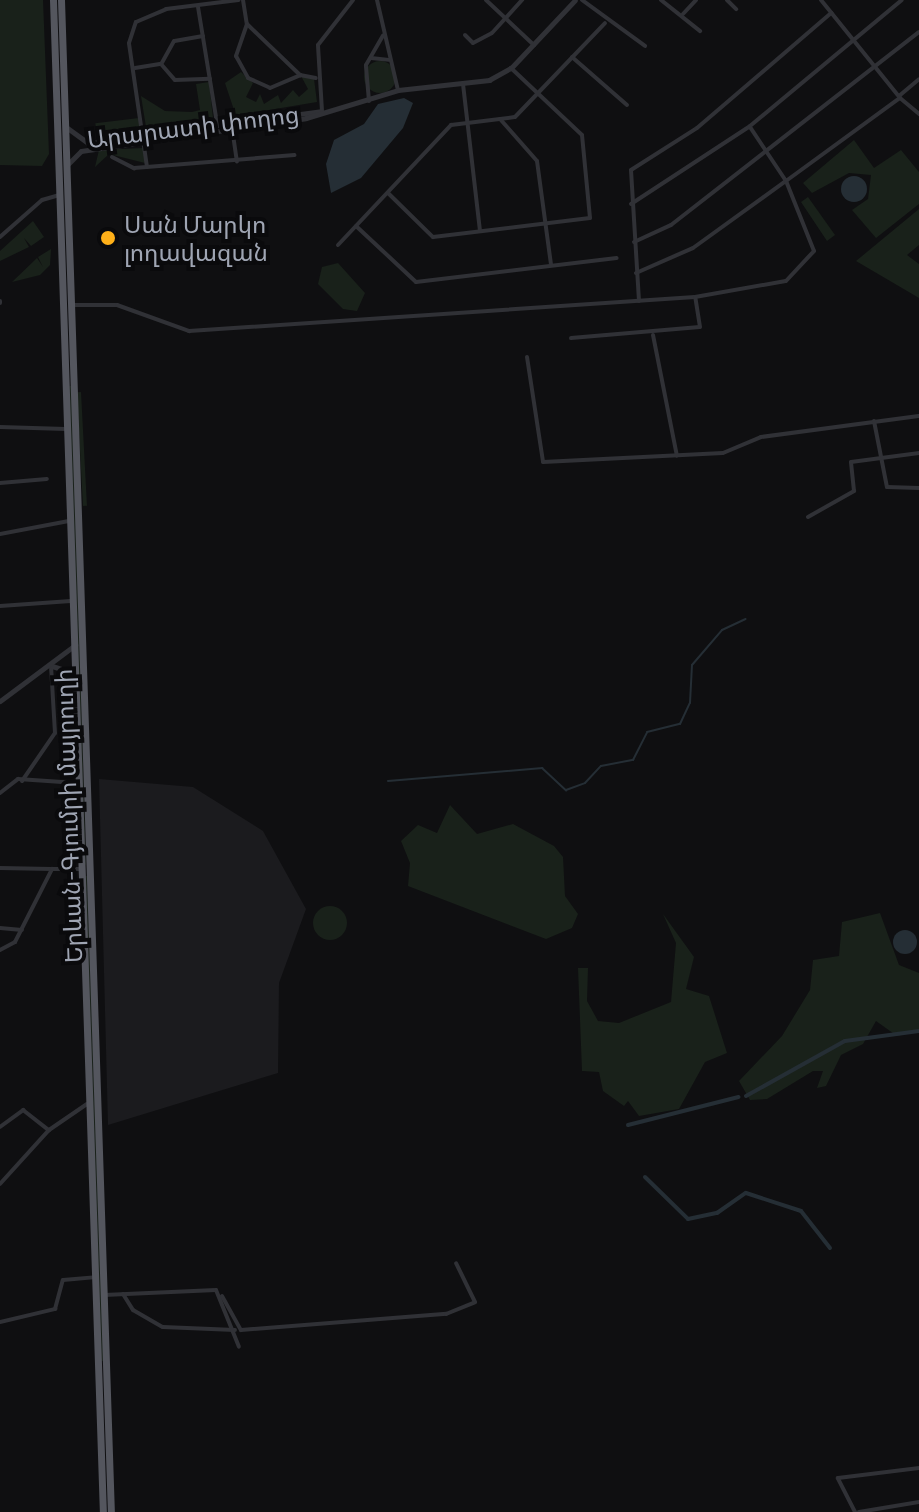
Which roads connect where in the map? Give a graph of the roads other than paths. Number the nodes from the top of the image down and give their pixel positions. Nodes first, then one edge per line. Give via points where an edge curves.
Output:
1 (53, 0) edge
2 (61, 0) edge
3 (241, 0) edge
4 (353, 0) edge
5 (377, 0) edge
6 (486, 0) edge
7 (522, 0) edge
8 (575, 0) edge
9 (582, 0) edge
10 (661, 0) edge
11 (696, 0) edge
12 (727, 0) edge
13 (821, 0) edge
14 (902, 0) edge
15 (198, 6) junction
16 (736, 9) dead end
17 (831, 13) junction
18 (683, 14) junction
19 (506, 18) junction
20 (605, 23) junction
21 (247, 24) junction
22 (700, 31) dead end
23 (919, 32) edge
24 (384, 33) junction
25 (465, 35) dead end
26 (203, 36) junction
27 (854, 41) junction
28 (534, 45) junction
29 (645, 46) dead end
30 (60, 50) junction
31 (572, 57) junction
32 (370, 58) junction
33 (391, 61) junction
34 (161, 64) junction
35 (876, 67) junction
36 (135, 68) junction
37 (511, 68) junction
38 (300, 75) junction
39 (316, 78) junction
40 (210, 79) junction
41 (919, 79) edge
42 (463, 84) junction
43 (398, 90) junction
44 (539, 93) junction
45 (900, 97) junction
46 (369, 101) junction
47 (627, 105) dead end
48 (323, 112) junction
49 (919, 114) edge
50 (500, 119) junction
51 (466, 122) junction
52 (217, 123) junction
53 (231, 123) junction
54 (63, 125) junction
55 (750, 126) junction
56 (144, 140) junction
57 (767, 153) junction
58 (294, 155) dead end
59 (112, 157) dead end
60 (237, 162) junction
61 (68, 164) junction
62 (147, 167) junction
63 (786, 181) junction
64 (388, 193) junction
65 (60, 195) junction
66 (631, 204) junction
67 (64, 210) junction
68 (546, 223) junction
69 (356, 226) junction
70 (480, 231) junction
71 (0, 237) edge
72 (634, 242) junction
73 (338, 245) dead end
74 (617, 258) dead end
75 (551, 265) junction
76 (636, 273) junction
77 (695, 297) junction
78 (639, 301) junction
79 (72, 305) junction
80 (653, 334) junction
81 (571, 338) dead end
82 (527, 357) dead end
83 (70, 376) junction
84 (919, 416) edge
85 (874, 421) junction
86 (0, 427) edge
87 (68, 429) junction
88 (919, 453) edge
89 (677, 456) junction
90 (881, 458) junction
91 (47, 479) dead end
92 (0, 483) edge
93 (919, 488) edge
94 (808, 517) dead end
95 (71, 520) junction
96 (0, 534) edge
97 (73, 601) junction
98 (0, 606) edge
99 (75, 645) junction
100 (51, 666) junction
101 (76, 675) junction
102 (0, 701) edge
103 (22, 781) junction
104 (79, 783) junction
105 (0, 793) edge
106 (0, 868) edge
107 (52, 869) junction
108 (85, 871) junction
109 (0, 928) edge
110 (22, 930) junction
111 (0, 950) edge
112 (90, 1098) junction
113 (0, 1127) edge
114 (49, 1130) junction
115 (0, 1184) edge
116 (456, 1263) dead end
117 (96, 1277) junction
118 (123, 1294) junction
119 (104, 1295) junction
120 (222, 1296) junction
121 (0, 1322) edge
122 (235, 1330) junction
123 (239, 1347) dead end
124 (102, 1367) junction
125 (919, 1468) edge
126 (919, 1502) edge
127 (103, 1512) edge
128 (111, 1512) edge
129 (857, 1512) edge

1 - 30 highway
2 - 30 highway
3 - 15 street
3 - 21 street
4 - 39 street via 318,45
5 - 24 street
6 - 19 street
7 - 19 street
8 - 28 street, Արարատի փողոց
9 - 20 street
10 - 18 street
11 - 18 street
12 - 16 street
13 - 17 street
14 - 27 street
15 - 26 street
15 - 36 street via 136,22 129,43
17 - 27 street
17 - 66 street via 697,128 636,165 629,176
18 - 22 street
19 - 25 street via 473,43
19 - 28 street
20 - 29 street
20 - 31 street
21 - 38 street
21 - 38 street via 236,56 248,78 270,88
23 - 35 street
24 - 32 street
24 - 33 street
26 - 34 street via 174,41
26 - 40 street
27 - 35 street
27 - 55 street
28 - 37 street, Արարատի փողոց
30 - 54 highway
31 - 44 street
31 - 47 street
32 - 33 street
32 - 46 street
33 - 43 street
34 - 36 street
34 - 40 street via 175,80
35 - 45 street
35 - 57 street
36 - 56 street
37 - 42 street, Արարատի փողոց
37 - 44 street
38 - 39 street
39 - 48 street
40 - 52 street
41 - 45 street
42 - 43 street, Արարատի փողոց
42 - 51 street
43 - 46 street, Արարատի փողոց
44 - 50 street via 515,117
44 - 68 street via 582,135 593,215
45 - 49 street
45 - 63 street
46 - 48 street, Արարատի փողոց
48 - 53 street, Արարատի փողոց
50 - 51 street
50 - 68 street via 537,161
51 - 64 street via 451,125
51 - 70 street
52 - 53 street, Արարատի փողոց
52 - 56 street, Արարատի փողոց
53 - 56 street, Արարատի փողոց
53 - 60 street
54 - 56 street, Արարատի փողոց via 84,143
54 - 61 highway, Երևան-Գյումրի մայրուղի
54 - 65 highway, Երևան-Գյումրի մայրուղի
55 - 57 street
55 - 66 street
56 - 61 street, Արարատի փողոց via 81,151
56 - 62 street
57 - 63 street
57 - 72 street via 671,225
58 - 60 street
59 - 62 street
60 - 62 street
61 - 67 highway, Երևան-Գյումրի մայրուղի
63 - 76 street via 693,248
63 - 77 street via 813,244 811,262 786,281
64 - 69 street
64 - 70 street via 433,237
65 - 67 highway, Երևան-Գյումրի մայրուղի
65 - 71 street via 42,200
66 - 72 street
67 - 79 highway, Երևան-Գյումրի մայրուղի
67 - 83 highway, Երևան-Գյումրի մայրուղի
68 - 70 street
68 - 75 street
69 - 73 street
69 - 75 street via 416,282
72 - 76 street
74 - 75 street
76 - 78 street
77 - 78 street
77 - 80 street via 700,327
78 - 79 street via 189,331 117,305
79 - 83 highway, Երևան-Գյումրի մայրուղի
80 - 81 street
80 - 89 street
82 - 89 street via 543,462
83 - 87 highway, Երևան-Գյումրի մայրուղի
83 - 108 highway, Երևան-Գյումրի մայրուղի
84 - 85 street
85 - 89 street
85 - 90 street
86 - 87 street
87 - 95 highway, Երևան-Գյումրի մայրուղի
88 - 90 street
90 - 93 street via 887,487
90 - 94 street via 851,462 854,491
91 - 92 street
95 - 96 street
95 - 97 highway, Երևան-Գյումրի մայրուղի
97 - 98 street
97 - 99 highway, Երևան-Գյումրի մայրուղի
99 - 100 street
99 - 101 highway, Երևան-Գյումրի մայրուղի
100 - 101 street
100 - 102 street
100 - 103 street via 55,733
101 - 104 highway, Երևան-Գյումրի մայրուղի
103 - 104 street
103 - 105 street
104 - 108 highway, Երևան-Գյումրի մայրուղի
106 - 107 street
107 - 108 street
107 - 110 street
108 - 112 highway, Երևան-Գյումրի մայրուղի
108 - 119 highway, Երևան-Գյումրի մայրուղի
109 - 110 street
110 - 111 street
112 - 114 street via 84,1111
112 - 117 highway, Երևան-Գյումրի մայրուղի
113 - 114 street via 23,1110
114 - 115 street
116 - 120 street via 475,1302 446,1314 241,1330
117 - 121 street via 63,1280 55,1309
117 - 124 highway, Երևան-Գյումրի մայրուղի
118 - 119 street
118 - 120 street via 216,1290
118 - 122 street via 133,1310 163,1327
119 - 124 highway, Երևան-Գյումրի մայրուղի
120 - 122 street
122 - 123 street
124 - 127 highway, Երևան-Գյումրի մայրուղի
124 - 128 highway, Երևան-Գյումրի մայրուղի
125 - 129 street via 838,1478
126 - 129 street

